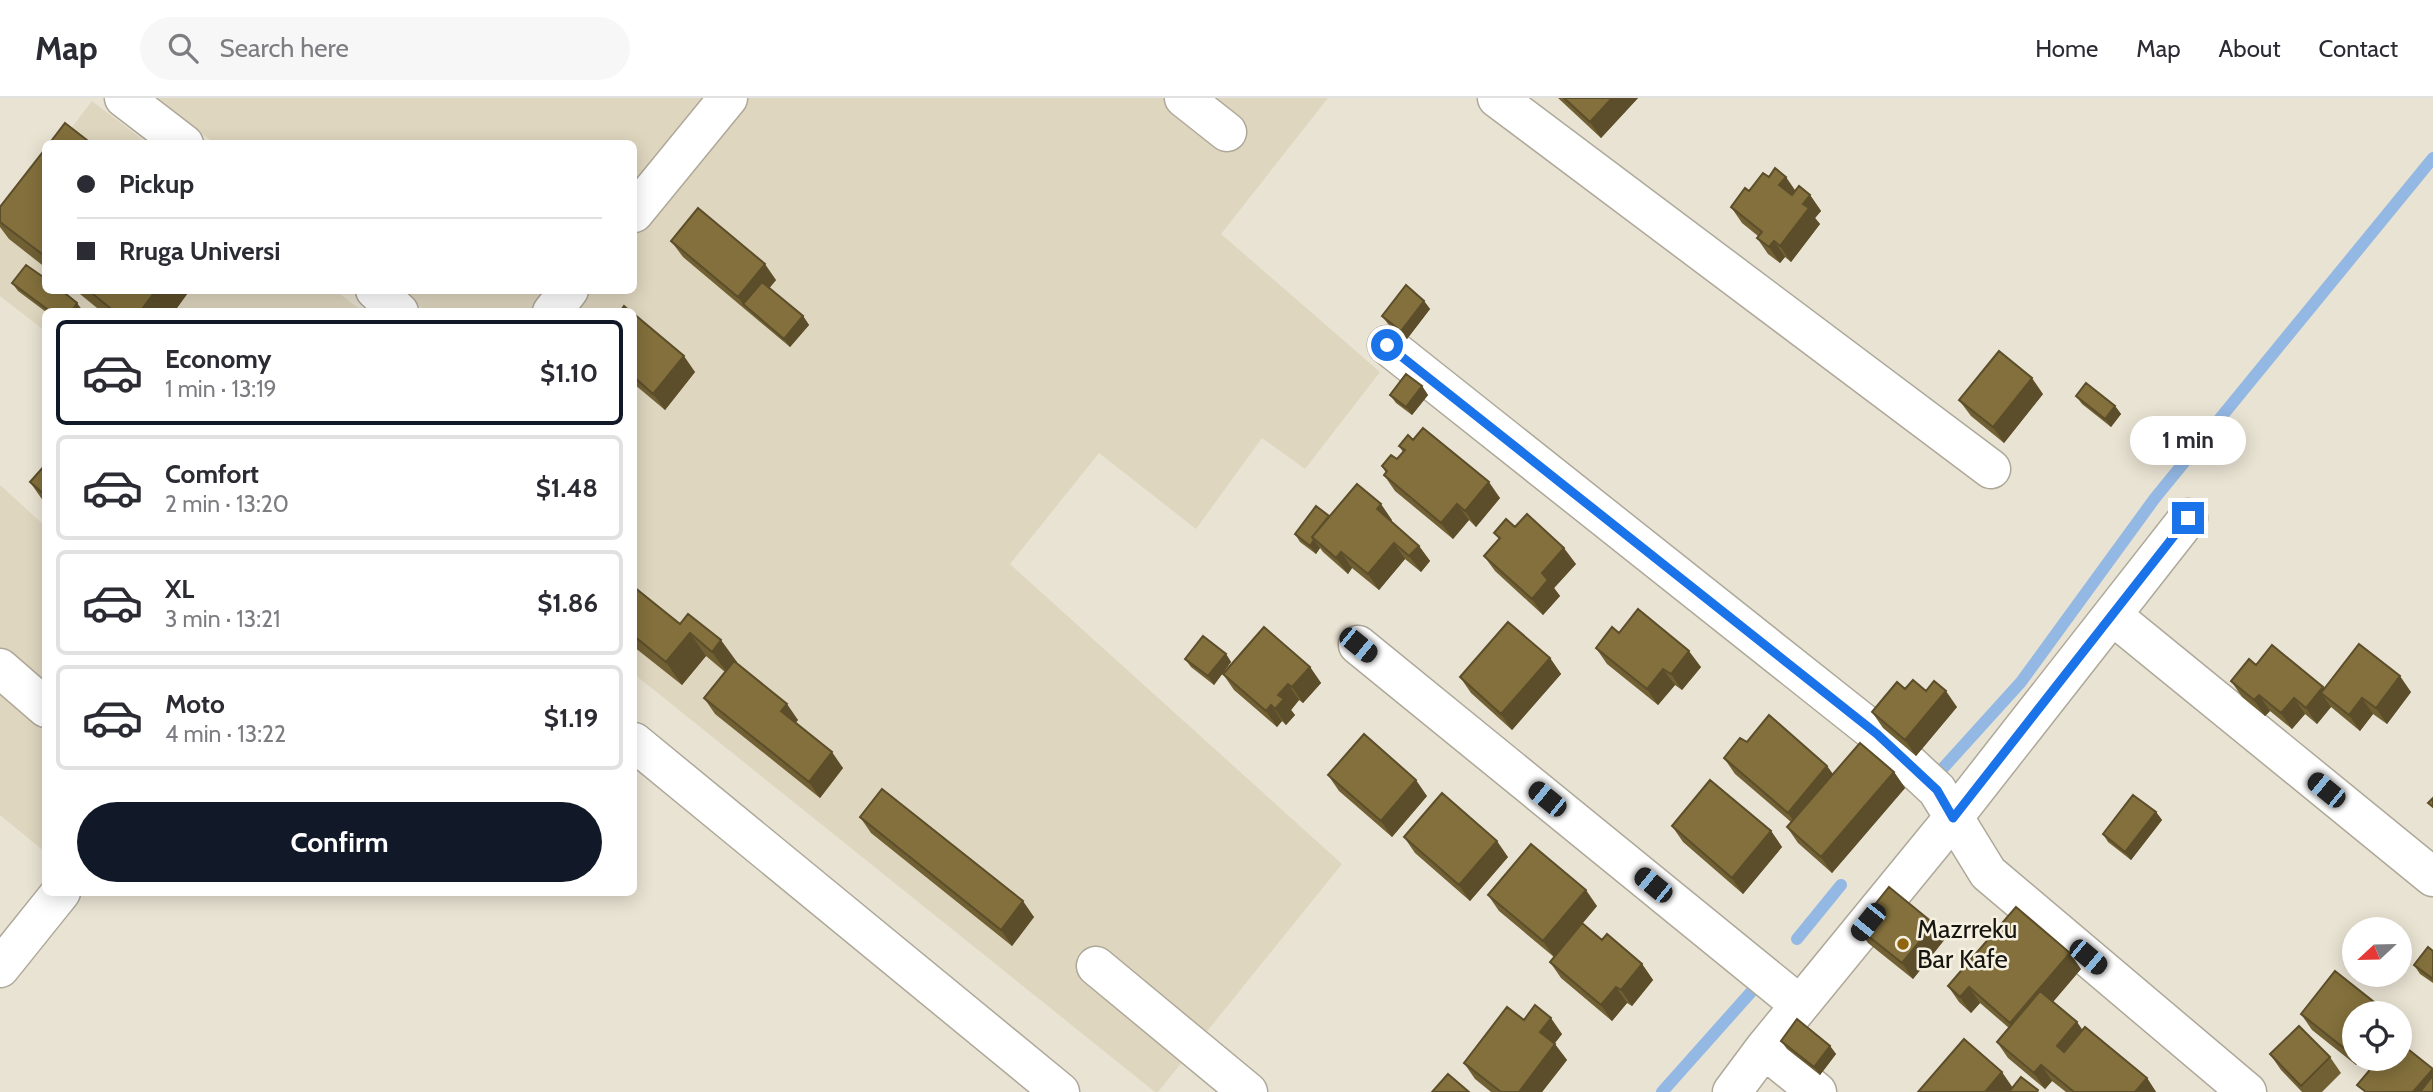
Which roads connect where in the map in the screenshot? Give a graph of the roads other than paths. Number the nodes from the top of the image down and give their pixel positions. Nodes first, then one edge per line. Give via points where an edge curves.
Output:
1 (124, 98) edge
2 (728, 98) edge
3 (1184, 98) edge
4 (1497, 98) edge
5 (1227, 132) dead end
6 (179, 140) edge
7 (637, 209) edge
8 (379, 294) edge
9 (566, 294) edge
10 (394, 308) edge
11 (555, 308) edge
12 (1387, 345) dead end
13 (1991, 469) dead end
14 (2188, 518) dead end
15 (2113, 616) junction
16 (1358, 645) dead end
17 (0, 668) edge
18 (42, 705) edge
19 (637, 744) edge
20 (1953, 818) junction
21 (2433, 877) edge
22 (58, 896) edge
23 (1096, 966) dead end
24 (0, 968) edge
25 (1800, 1005) junction
26 (1764, 1049) junction
27 (1060, 1092) edge
28 (1248, 1092) edge
29 (1732, 1092) edge
30 (1816, 1092) edge
31 (2247, 1092) edge

1 - 6 street
2 - 7 street
3 - 5 street
4 - 13 street
8 - 10 street
9 - 11 street
12 - 20 street via 1877,734 1937,790
14 - 15 street
15 - 20 street
15 - 21 street
16 - 25 street
17 - 18 street
19 - 27 street
20 - 25 street
20 - 31 street via 1988,873
22 - 24 street
23 - 28 street
25 - 26 street
26 - 29 street
26 - 30 street

